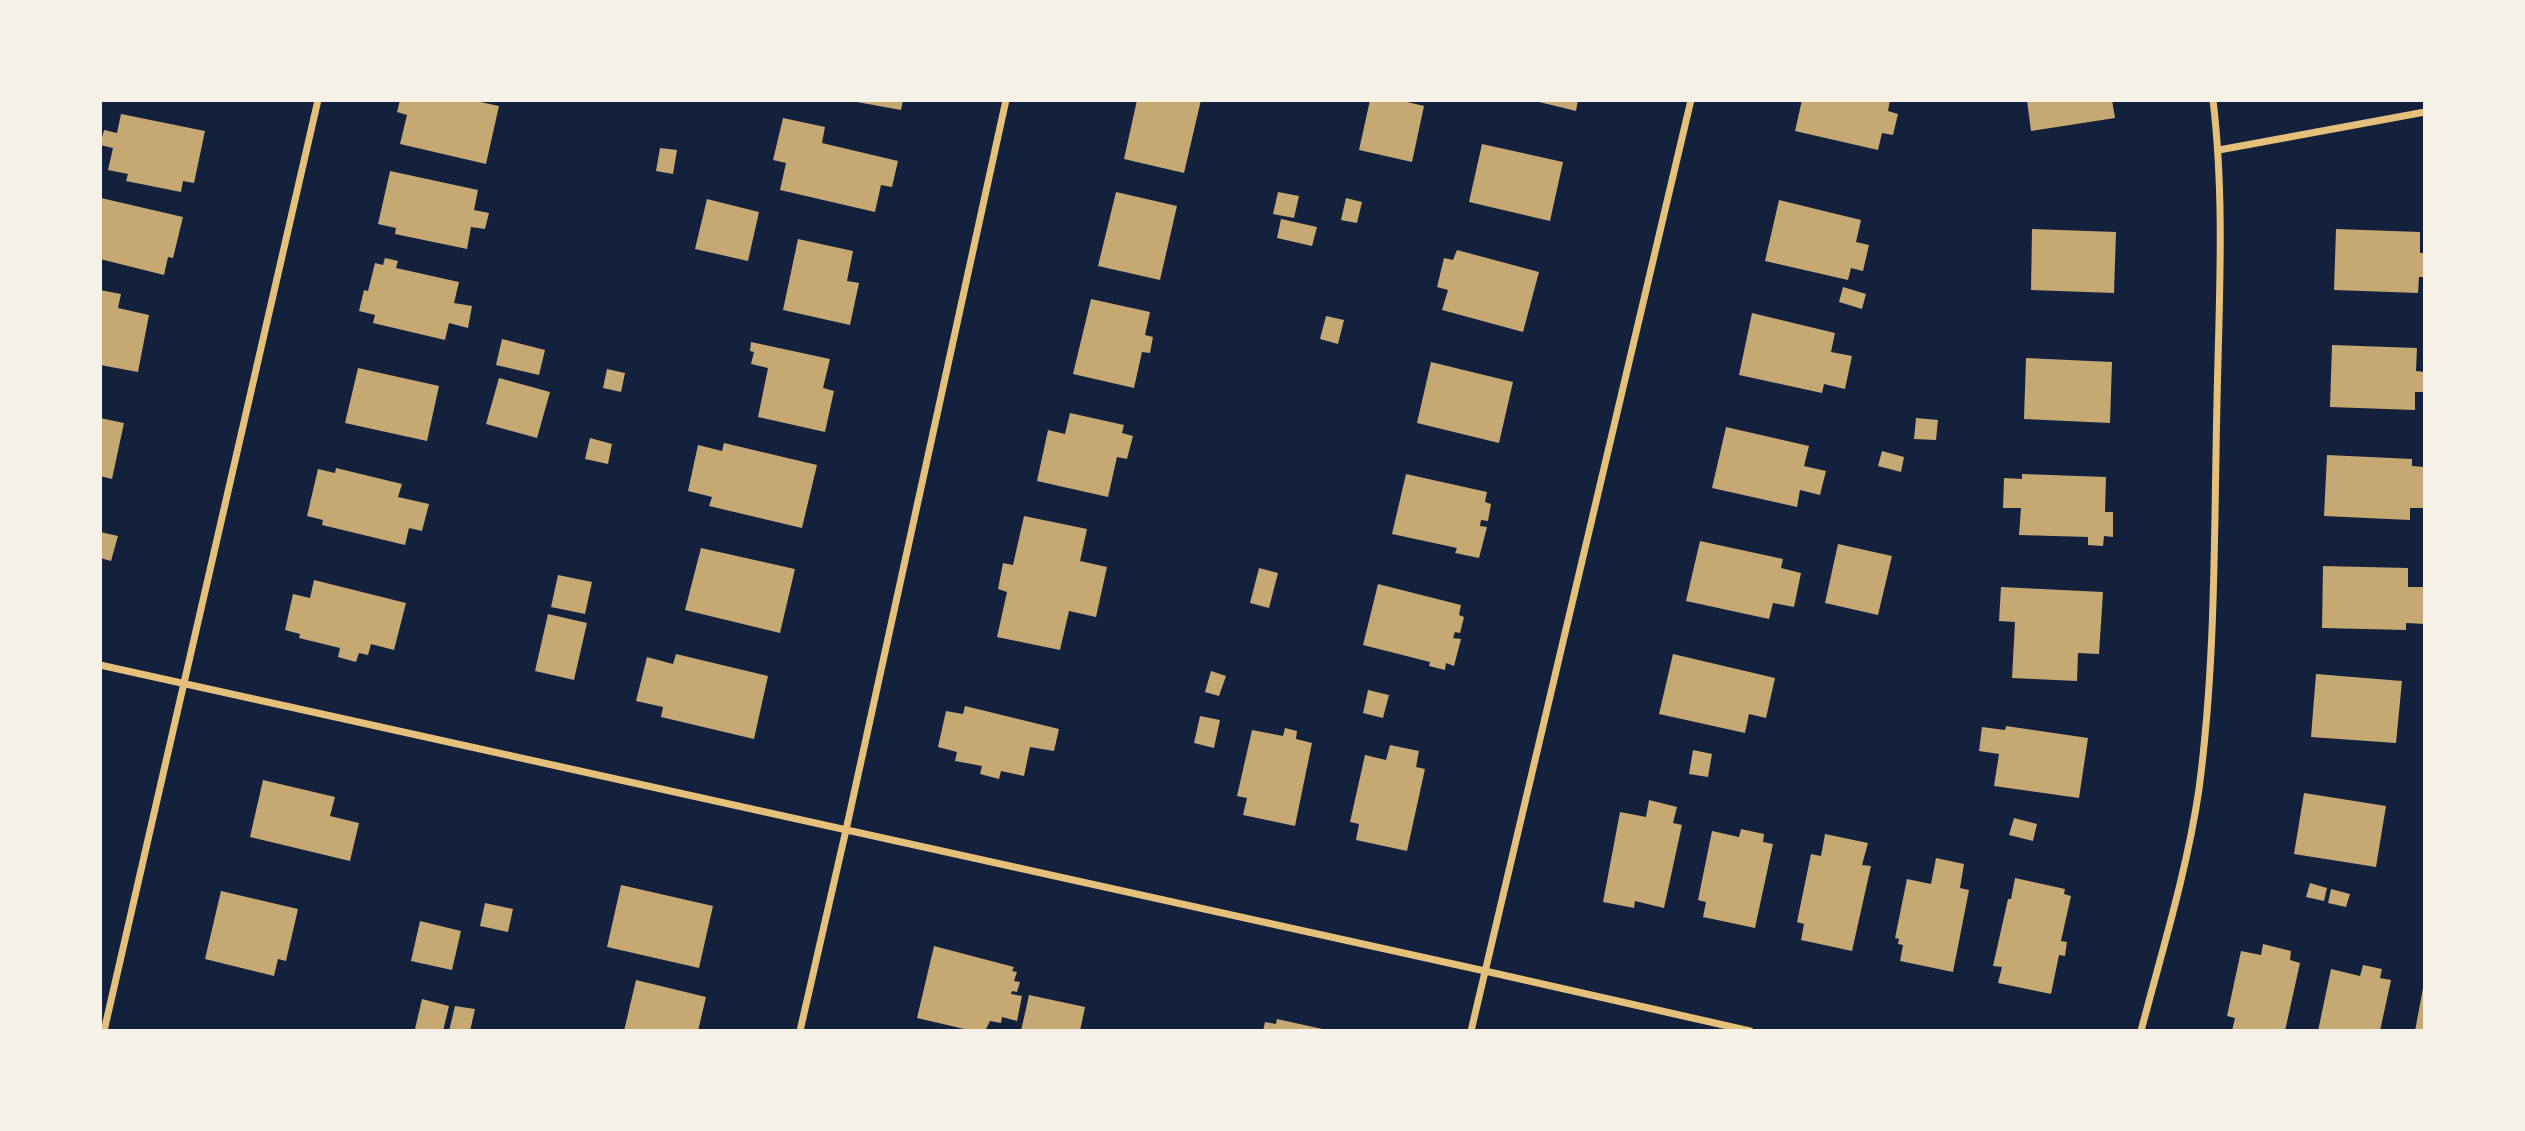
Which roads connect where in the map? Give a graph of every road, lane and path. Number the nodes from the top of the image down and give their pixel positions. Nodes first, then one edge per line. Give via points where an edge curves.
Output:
1 (318, 100) edge
2 (1006, 100) edge
3 (1691, 100) edge
4 (2213, 100) edge
5 (2425, 111) edge
6 (2219, 150) junction
7 (100, 666) edge
8 (185, 684) junction
9 (846, 830) junction
10 (1485, 971) junction
11 (104, 1031) edge
12 (800, 1031) edge
13 (1471, 1031) edge
14 (1750, 1031) edge
15 (2141, 1031) edge

1 - 8 street
2 - 9 street
3 - 10 street
4 - 6 street
5 - 6 street
6 - 15 street via 2211,642 2201,761 2189,844
7 - 8 street
8 - 9 street
8 - 11 street
9 - 10 street
9 - 12 street
10 - 13 street
10 - 14 street

